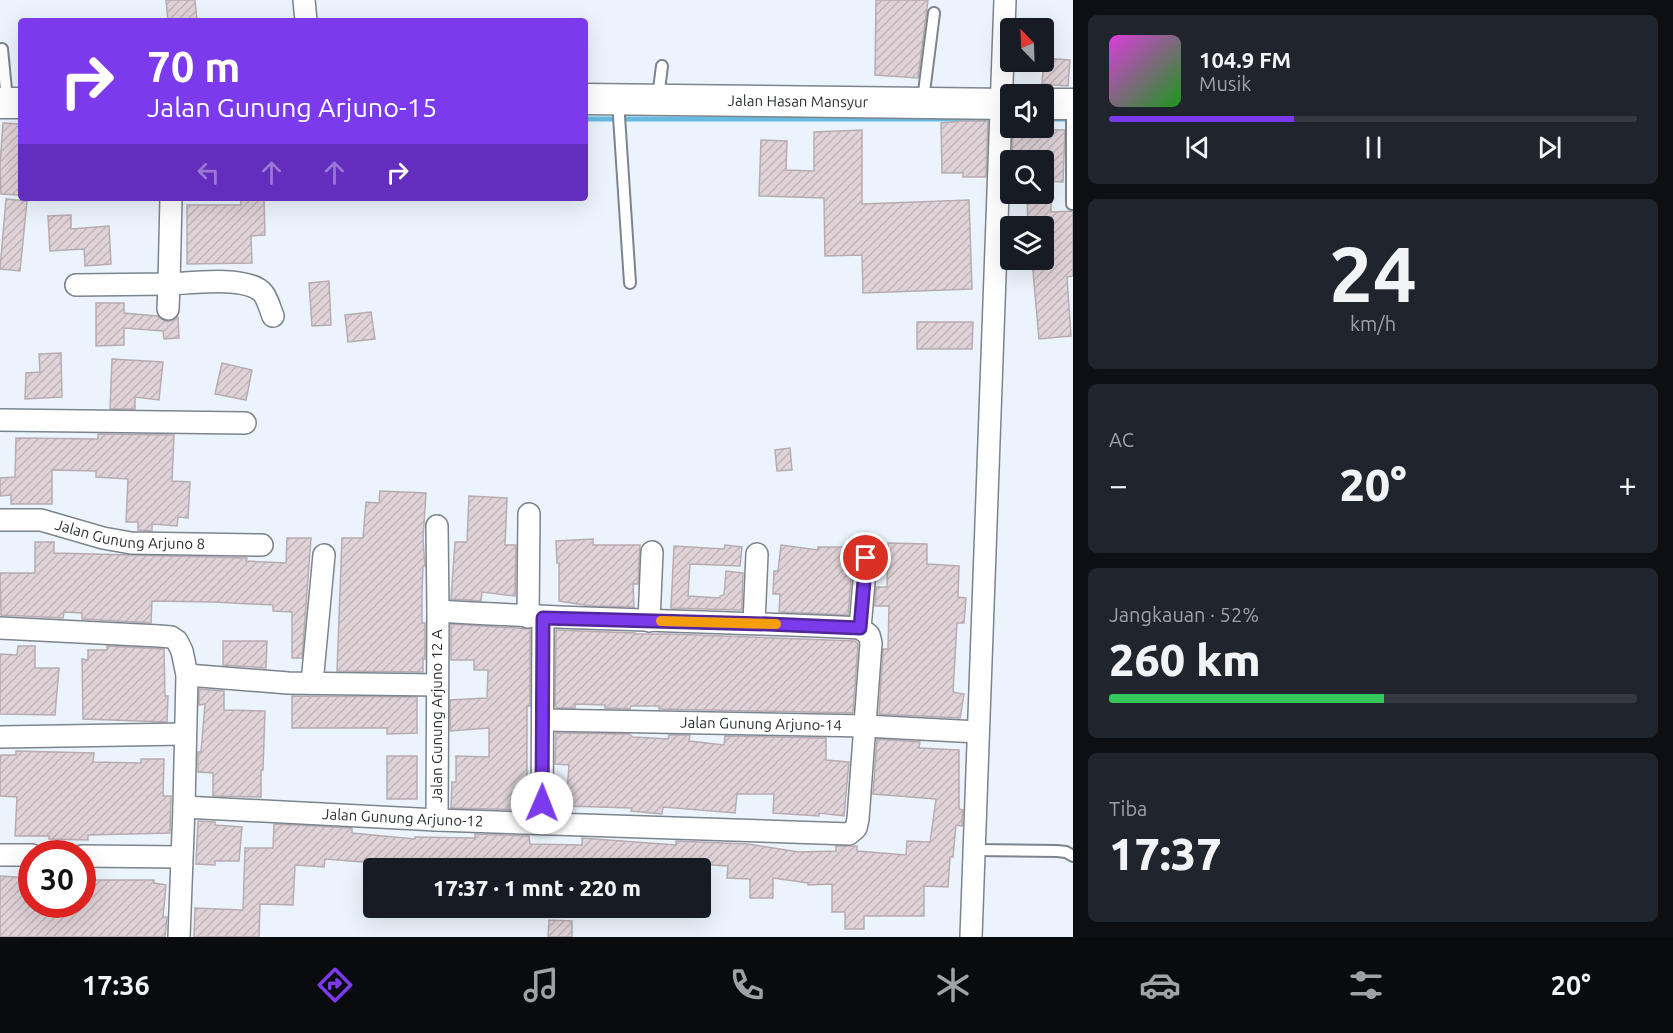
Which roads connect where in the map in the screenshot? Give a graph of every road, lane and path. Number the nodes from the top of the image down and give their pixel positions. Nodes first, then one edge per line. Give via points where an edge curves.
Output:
1 (304, 0) edge
2 (1005, 0) edge
3 (934, 13) dead end
4 (306, 18) edge
5 (2, 49) dead end
6 (662, 66) dead end
7 (1006, 84) edge
8 (588, 99) edge
9 (617, 100) junction
10 (657, 100) junction
11 (9, 103) edge
12 (923, 103) junction
13 (1000, 104) edge
14 (1063, 104) edge
15 (1004, 138) edge
16 (171, 201) edge
17 (1072, 204) edge
18 (630, 283) dead end
19 (169, 284) junction
20 (76, 285) dead end
21 (168, 309) dead end
22 (273, 316) dead end
23 (0, 420) edge
24 (245, 423) dead end
25 (529, 514) dead end
26 (0, 520) edge
27 (436, 526) dead end
28 (262, 545) dead end
29 (652, 552) dead end
30 (757, 554) dead end
31 (324, 555) dead end
32 (866, 558) dead end
33 (438, 611) junction
34 (536, 617) junction
35 (649, 621) junction
36 (754, 623) junction
37 (0, 628) edge
38 (860, 628) junction
39 (187, 675) junction
40 (312, 683) junction
41 (436, 685) junction
42 (543, 720) junction
43 (865, 726) junction
44 (978, 732) junction
45 (185, 734) junction
46 (0, 736) edge
47 (184, 807) junction
48 (437, 820) junction
49 (542, 823) junction
50 (974, 850) junction
51 (0, 855) edge
52 (18, 855) edge
53 (96, 856) edge
54 (1073, 856) edge
55 (181, 857) junction
56 (178, 937) edge
57 (971, 937) edge

1 - 4 street
2 - 7 street
3 - 12 lane
5 - 11 lane
6 - 10 lane
8 - 9 street, Jalan Hasan Mansyur
9 - 10 street, Jalan Hasan Mansyur
9 - 18 lane
10 - 12 street, Jalan Hasan Mansyur
12 - 13 street, Jalan Hasan Mansyur
14 - 17 lane
15 - 44 street
16 - 19 street
19 - 20 street
19 - 21 street
19 - 22 street via 235,282 251,286 262,292
23 - 24 street
25 - 34 street
26 - 28 street, Jalan Gunung Arjuno 8 via 41,520 131,543
27 - 33 street, Jalan Gunung Arjuno 12 A
29 - 35 street
30 - 36 street
31 - 40 street
32 - 38 street
33 - 34 street
33 - 41 street, Jalan Gunung Arjuno 12 A
34 - 35 street
34 - 42 street
35 - 36 street
36 - 38 street
37 - 39 street via 171,637 182,651
38 - 43 street via 869,635 871,643
39 - 40 street
39 - 45 street
40 - 41 street
41 - 48 street, Jalan Gunung Arjuno 12 A
42 - 43 street, Jalan Gunung Arjuno-14
42 - 49 street
43 - 44 street, Jalan Gunung Arjuno-14
43 - 49 street, Jalan Gunung Arjuno-12 via 856,828 849,834
44 - 50 street
45 - 46 street
45 - 47 street
47 - 48 street, Jalan Gunung Arjuno-12
47 - 55 street
48 - 49 street, Jalan Gunung Arjuno-12
50 - 54 lane via 1057,851
50 - 57 street
51 - 52 street
53 - 55 street
55 - 56 street

